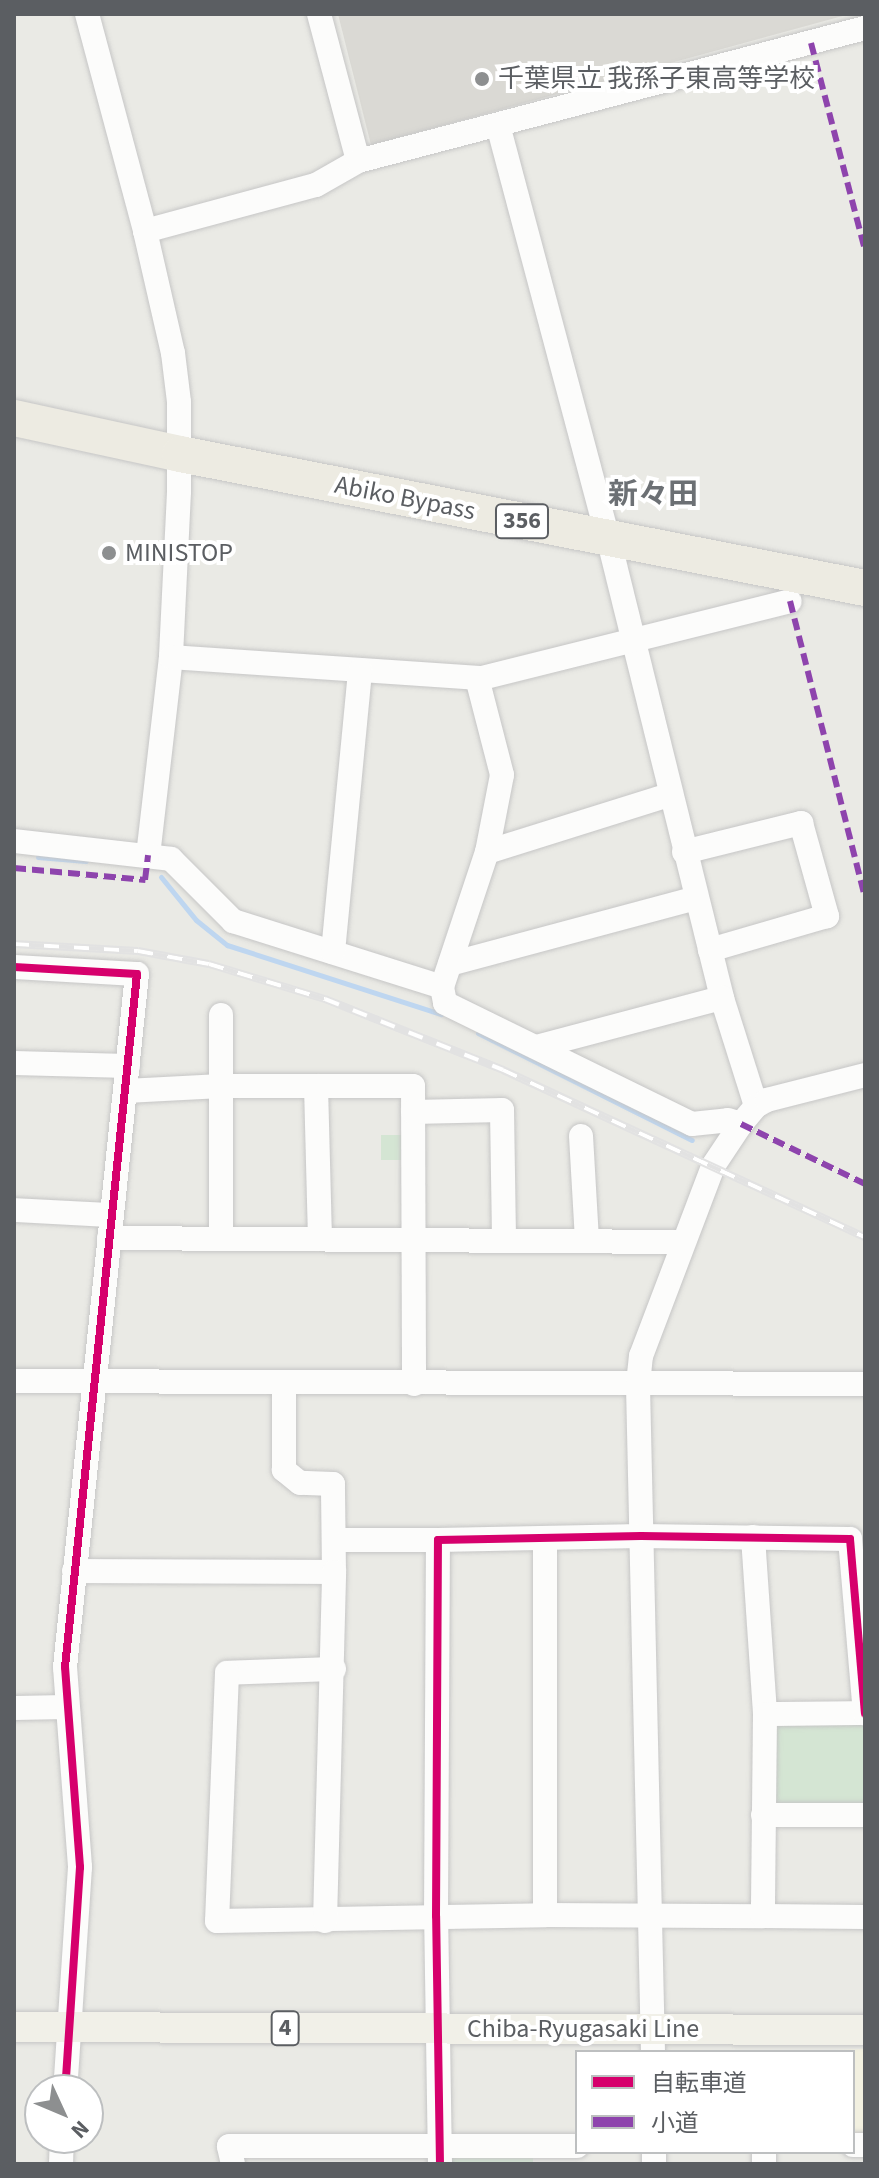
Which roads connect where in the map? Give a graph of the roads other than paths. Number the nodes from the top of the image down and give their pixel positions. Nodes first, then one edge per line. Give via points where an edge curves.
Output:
1 (87, 14) edge
2 (319, 14) edge
3 (865, 28) edge
4 (498, 125) junction
5 (358, 161) junction
6 (145, 231) junction
7 (14, 418) edge
8 (180, 454) junction
9 (608, 537) junction
10 (865, 588) edge
11 (790, 601) dead end
12 (634, 642) junction
13 (171, 657) junction
14 (360, 670) junction
15 (477, 678) junction
16 (669, 795) junction
17 (14, 841) edge
18 (487, 852) junction
19 (684, 852) junction
20 (148, 855) junction
21 (696, 898) junction
22 (710, 950) junction
23 (333, 952) junction
24 (14, 967) edge
25 (446, 976) junction
26 (722, 998) junction
27 (221, 1015) dead end
28 (536, 1047) junction
29 (14, 1063) edge
30 (128, 1066) junction
31 (865, 1075) edge
32 (221, 1086) junction
33 (316, 1086) junction
34 (126, 1091) junction
35 (413, 1112) junction
36 (748, 1115) junction
37 (581, 1136) dead end
38 (14, 1210) edge
39 (110, 1226) junction
40 (221, 1238) junction
41 (320, 1239) junction
42 (413, 1240) junction
43 (504, 1241) junction
44 (587, 1241) junction
45 (682, 1242) junction
46 (14, 1381) edge
47 (93, 1382) junction
48 (284, 1384) junction
49 (414, 1384) junction
50 (638, 1384) junction
51 (865, 1384) edge
52 (641, 1536) junction
53 (753, 1537) junction
54 (545, 1538) junction
55 (336, 1540) junction
56 (438, 1540) junction
57 (74, 1571) junction
58 (334, 1572) junction
59 (334, 1669) junction
60 (67, 1707) junction
61 (14, 1708) edge
62 (865, 1713) edge
63 (765, 1714) junction
64 (763, 1815) junction
65 (865, 1815) edge
66 (545, 1915) junction
67 (436, 1916) junction
68 (651, 1916) junction
69 (763, 1916) junction
70 (865, 1917) edge
71 (325, 1921) junction
72 (14, 2027) edge
73 (68, 2027) junction
74 (437, 2029) junction
75 (865, 2030) edge
76 (653, 2041) edge
77 (66, 2074) edge
78 (575, 2147) edge
79 (440, 2155) edge
80 (543, 2155) edge
81 (233, 2164) edge

1 - 6 street
2 - 5 street
3 - 4 street
4 - 5 street
4 - 9 street
5 - 6 street via 316,185
6 - 8 street via 173,353
7 - 8 highway, 356
8 - 9 highway, Abiko Bypass / 356
8 - 13 street
9 - 10 highway, Abiko Bypass / 356
9 - 12 street
11 - 12 street
12 - 15 street
12 - 16 street
13 - 14 street
13 - 20 street
14 - 15 street
14 - 23 street
15 - 18 street via 502,775
16 - 18 street
16 - 19 street
17 - 20 street
18 - 25 street
19 - 21 street
19 - 22 street via 801,823 827,916
20 - 23 street via 171,859 233,921
21 - 22 street
21 - 25 street
22 - 26 street
23 - 25 street
24 - 30 street via 137,974
25 - 28 street via 445,1003
26 - 28 street
26 - 36 street
27 - 32 street
28 - 36 street via 692,1124
29 - 30 street
30 - 34 street
31 - 36 street
32 - 33 street
32 - 34 street
32 - 40 street
33 - 35 street via 413,1086
33 - 41 street
34 - 39 street
35 - 42 street
35 - 43 street via 502,1110
36 - 45 street via 721,1152
37 - 44 street
38 - 39 street
39 - 40 street
39 - 47 street
40 - 41 street
41 - 42 street
42 - 43 street
42 - 49 street
43 - 44 street
44 - 45 street
45 - 50 street via 641,1356
46 - 47 street
47 - 48 street
47 - 57 street
48 - 49 street
48 - 55 street via 284,1470 300,1483 333,1484
49 - 50 street
50 - 51 street
50 - 52 street
52 - 53 street
52 - 54 street
52 - 68 street
53 - 62 street via 850,1539
53 - 63 street
54 - 56 street
54 - 66 street
55 - 56 street
55 - 58 street
56 - 67 street
57 - 58 street
57 - 60 street via 65,1667
58 - 59 street
59 - 71 street
59 - 71 street via 227,1673 217,1921
60 - 61 street
60 - 73 street via 80,1867
62 - 63 street
63 - 64 street
64 - 65 street
64 - 69 street
66 - 67 street
66 - 68 street
67 - 71 street
67 - 74 street
68 - 69 street
68 - 76 street
69 - 70 street
72 - 73 main road, Chiba-Ryugasaki Line / 4
73 - 74 main road, Chiba-Ryugasaki Line / 4
73 - 77 street
74 - 76 main road, Chiba-Ryugasaki Line / 4
74 - 79 street
75 - 76 main road, Chiba-Ryugasaki Line / 4
78 - 80 street
79 - 80 street
79 - 81 street via 229,2146

